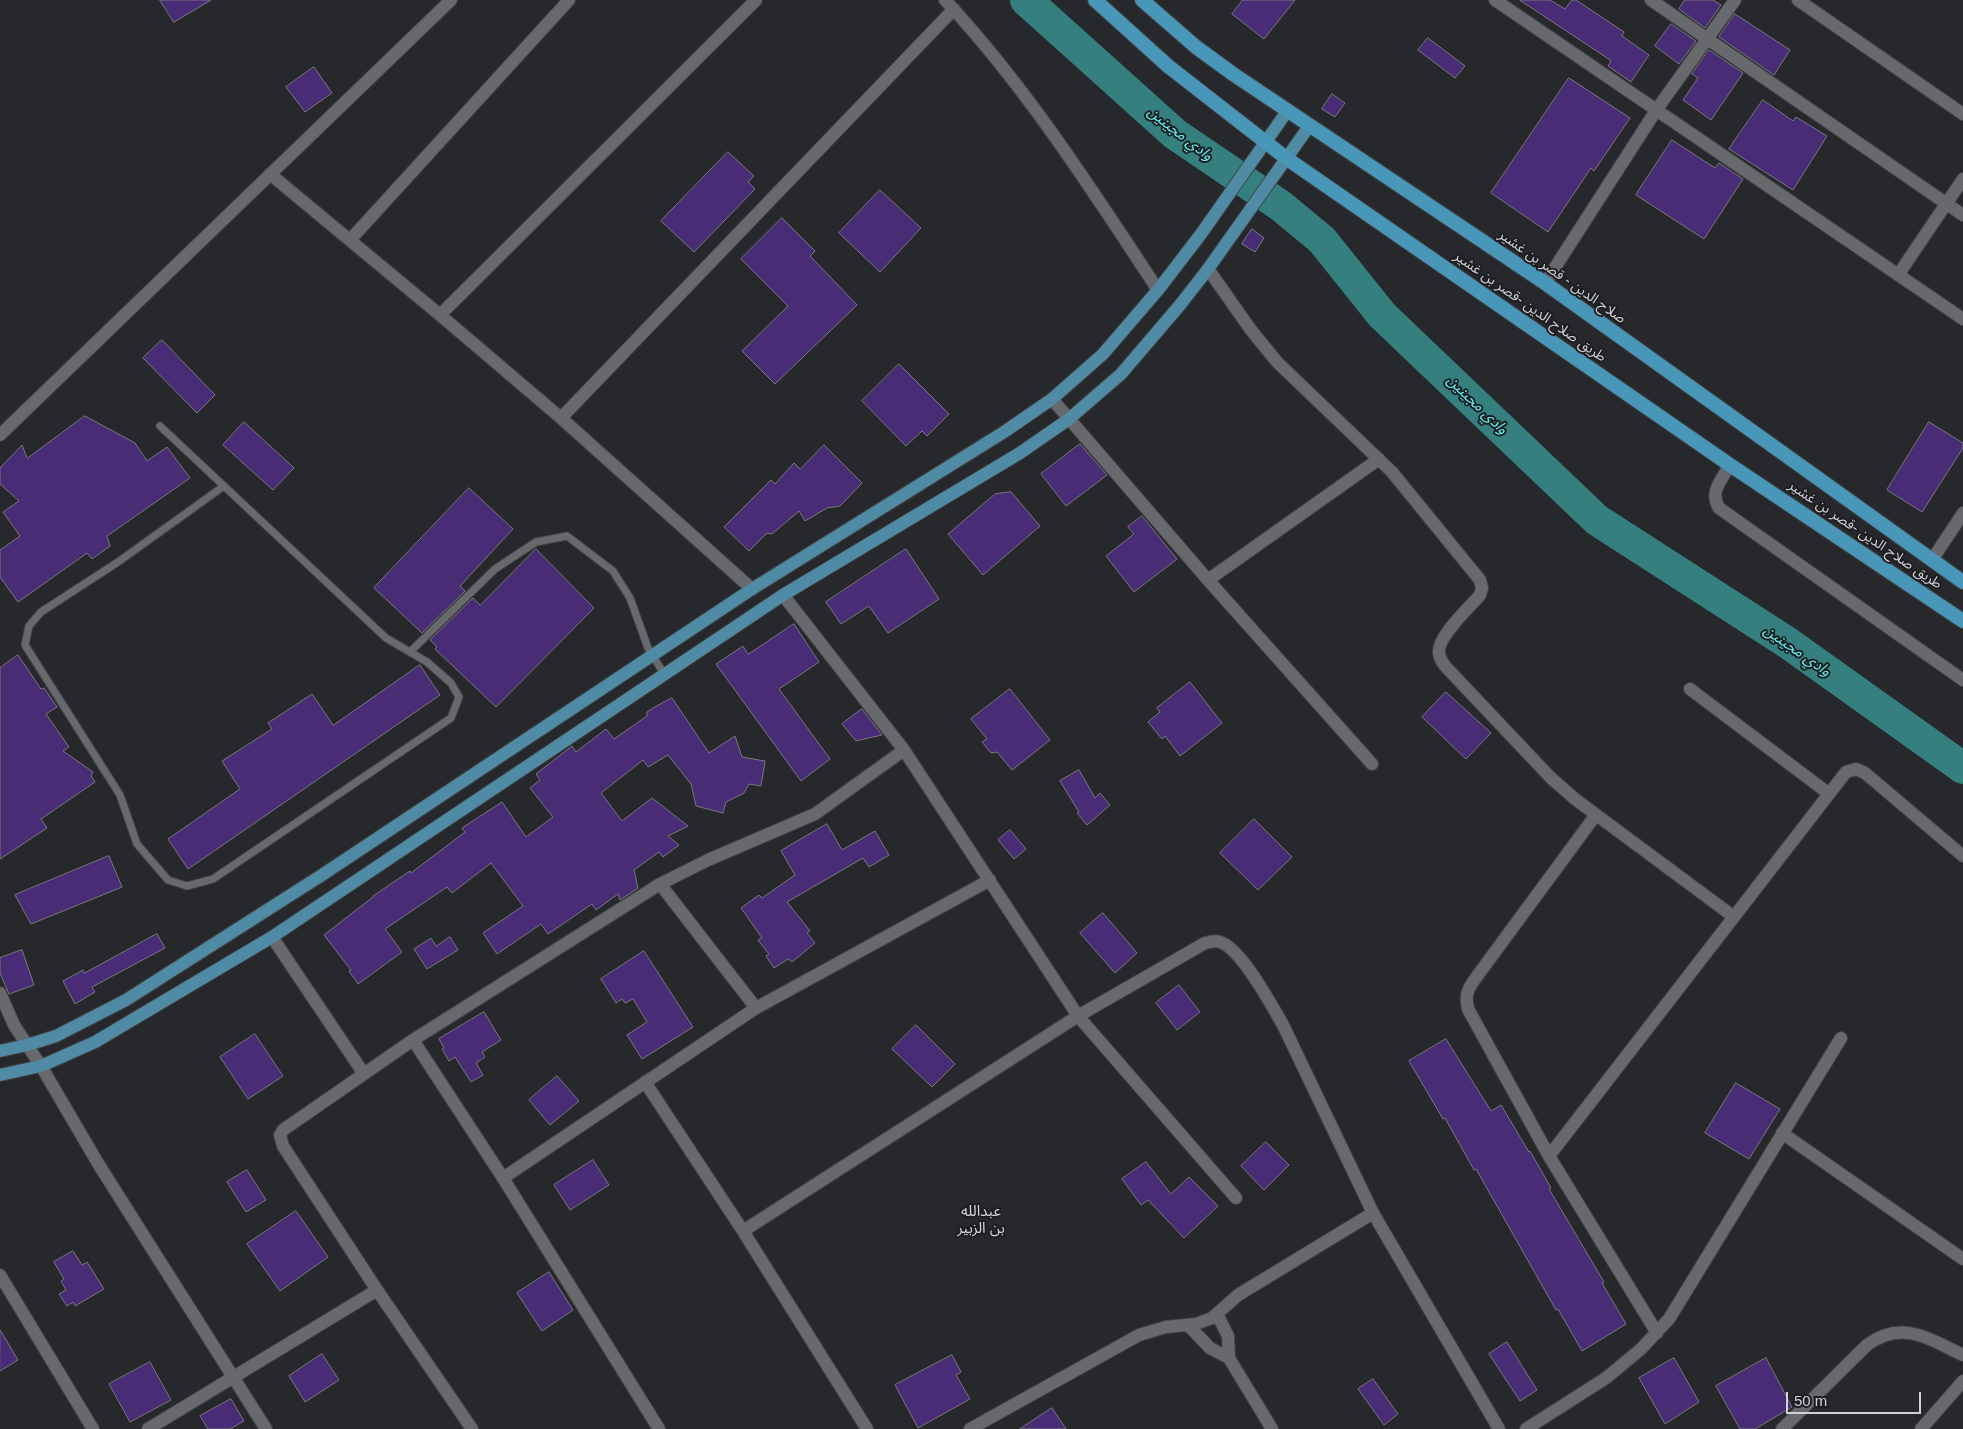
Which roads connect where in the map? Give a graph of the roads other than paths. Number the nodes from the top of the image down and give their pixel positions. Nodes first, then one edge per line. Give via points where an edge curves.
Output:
1 (451, 0) edge
2 (569, 0) edge
3 (756, 0) edge
4 (1095, 0) edge
5 (1142, 0) edge
6 (1495, 0) edge
7 (1651, 0) edge
8 (1735, 0) edge
9 (1798, 0) edge
10 (950, 4) edge
11 (1707, 40) junction
12 (1656, 109) junction
13 (1288, 110) junction
14 (1963, 114) edge
15 (1310, 125) junction
16 (1265, 142) junction
17 (1286, 158) junction
18 (270, 174) junction
19 (1963, 179) edge
20 (1946, 204) junction
21 (1963, 216) edge
22 (350, 240) junction
23 (1208, 269) junction
24 (1898, 275) junction
25 (1544, 283) junction
26 (1158, 290) junction
27 (440, 315) junction
28 (1963, 319) edge
29 (1052, 399) junction
30 (561, 418) junction
31 (1069, 419) junction
32 (160, 426) dead end
33 (0, 435) edge
34 (1379, 460) junction
35 (1730, 465) junction
36 (224, 486) junction
37 (1963, 513) edge
38 (1932, 560) junction
39 (1208, 580) junction
40 (1963, 582) edge
41 (752, 589) junction
42 (783, 595) junction
43 (1963, 621) edge
44 (410, 652) junction
45 (651, 655) junction
46 (664, 674) junction
47 (1963, 680) edge
48 (1690, 689) dead end
49 (904, 750) junction
50 (1372, 764) dead end
51 (1828, 793) junction
52 (1595, 816) junction
53 (1963, 856) edge
54 (990, 880) junction
55 (660, 884) junction
56 (1734, 917) junction
57 (272, 937) junction
58 (0, 993) edge
59 (756, 1008) junction
60 (1078, 1016) junction
61 (1841, 1038) dead end
62 (413, 1040) junction
63 (27, 1045) junction
64 (0, 1051) edge
65 (41, 1066) junction
66 (364, 1074) junction
67 (0, 1075) edge
68 (645, 1082) junction
69 (1782, 1133) junction
70 (1549, 1156) junction
71 (503, 1178) junction
72 (1236, 1198) dead end
73 (1373, 1213) junction
74 (743, 1231) junction
75 (1963, 1259) edge
76 (0, 1275) edge
77 (377, 1290) junction
78 (1217, 1314) junction
79 (1188, 1325) junction
80 (1656, 1334) junction
81 (1963, 1355) edge
82 (1229, 1358) junction
83 (233, 1377) junction
84 (1963, 1381) edge
85 (989, 1424) edge
86 (94, 1429) edge
87 (148, 1429) edge
88 (266, 1429) edge
89 (472, 1429) edge
90 (659, 1429) edge
91 (867, 1429) edge
92 (970, 1429) edge
93 (1272, 1429) edge
94 (1499, 1429) edge
95 (1526, 1429) edge
96 (1782, 1429) edge
97 (1921, 1429) edge

1 - 18 street
2 - 22 street
3 - 27 street
4 - 16 highway, طريق صلاح الدين -قصر بن غشير via 1168,66
5 - 13 highway, صلاح الدين - قصر بن غشير via 1196,47
6 - 12 street
7 - 11 street
8 - 11 street
9 - 14 street
10 - 26 street via 1046,124
10 - 30 street
11 - 12 street
11 - 20 street
12 - 24 street
12 - 25 street
13 - 15 highway, صلاح الدين - قصر بن غشير
13 - 16 main road
15 - 17 main road
15 - 25 highway, صلاح الدين - قصر بن غشير
16 - 17 highway, طريق صلاح الدين -قصر بن غشير
16 - 26 main road
17 - 23 main road
17 - 35 highway, طريق صلاح الدين -قصر بن غشير
18 - 22 street
18 - 33 street
19 - 20 street
20 - 21 street
20 - 24 street
22 - 27 street
23 - 31 main road via 1121,374
23 - 34 street via 1277,362
24 - 28 street
25 - 38 highway, صلاح الدين - قصر بن غشير
26 - 29 main road via 1102,354
27 - 30 street
29 - 31 street
29 - 41 main road
30 - 41 street
31 - 39 street
31 - 42 main road via 1020,453
32 - 36 lane
34 - 39 street
34 - 52 street via 1480,580 1480,595 1440,646 1439,653 1445,666 1551,778
35 - 43 highway, طريق صلاح الدين -قصر بن غشير
35 - 47 street via 1715,492 1719,508
36 - 44 lane via 386,638
36 - 44 lane via 41,612 29,626 25,645 120,795 137,844 168,880 187,886 212,879 451,718 458,697 451,683
37 - 38 street
38 - 40 highway, صلاح الدين - قصر بن غشير
39 - 50 street
41 - 45 main road
42 - 46 main road
42 - 49 street
44 - 45 lane via 495,569 536,542 567,536 613,571 630,598
45 - 46 lane
45 - 63 main road via 322,875 126,1000 56,1036
46 - 57 main road
48 - 51 street
49 - 54 street
49 - 55 street via 815,814
51 - 53 street via 1846,772 1861,770
51 - 56 street
52 - 56 street
52 - 70 street via 1475,979 1466,999 1468,1009
54 - 59 street
54 - 60 street
55 - 59 street
55 - 62 street
56 - 70 street
57 - 65 main road via 94,1042
57 - 66 street
58 - 63 street
59 - 68 street
60 - 72 street
60 - 73 street via 1205,943 1222,942 1247,967 1283,1025
60 - 74 street
61 - 69 street
62 - 66 street
62 - 71 street
63 - 64 main road
63 - 65 street
65 - 67 main road
65 - 83 street via 99,1165
66 - 77 street via 287,1126 280,1135 283,1146
68 - 71 street
68 - 74 street
69 - 75 street
69 - 80 street via 1679,1304
70 - 80 street
71 - 90 street
73 - 78 street via 1238,1296
73 - 94 street
74 - 91 street
76 - 86 street
77 - 83 street
77 - 89 street
78 - 79 street via 1204,1322
78 - 82 street via 1228,1336
79 - 82 street via 1206,1344
79 - 85 street via 1139,1334
80 - 95 street via 1606,1378
81 - 96 street via 1916,1334 1899,1332 1882,1336
82 - 93 street
83 - 87 street
83 - 88 street
84 - 97 street
85 - 92 street

